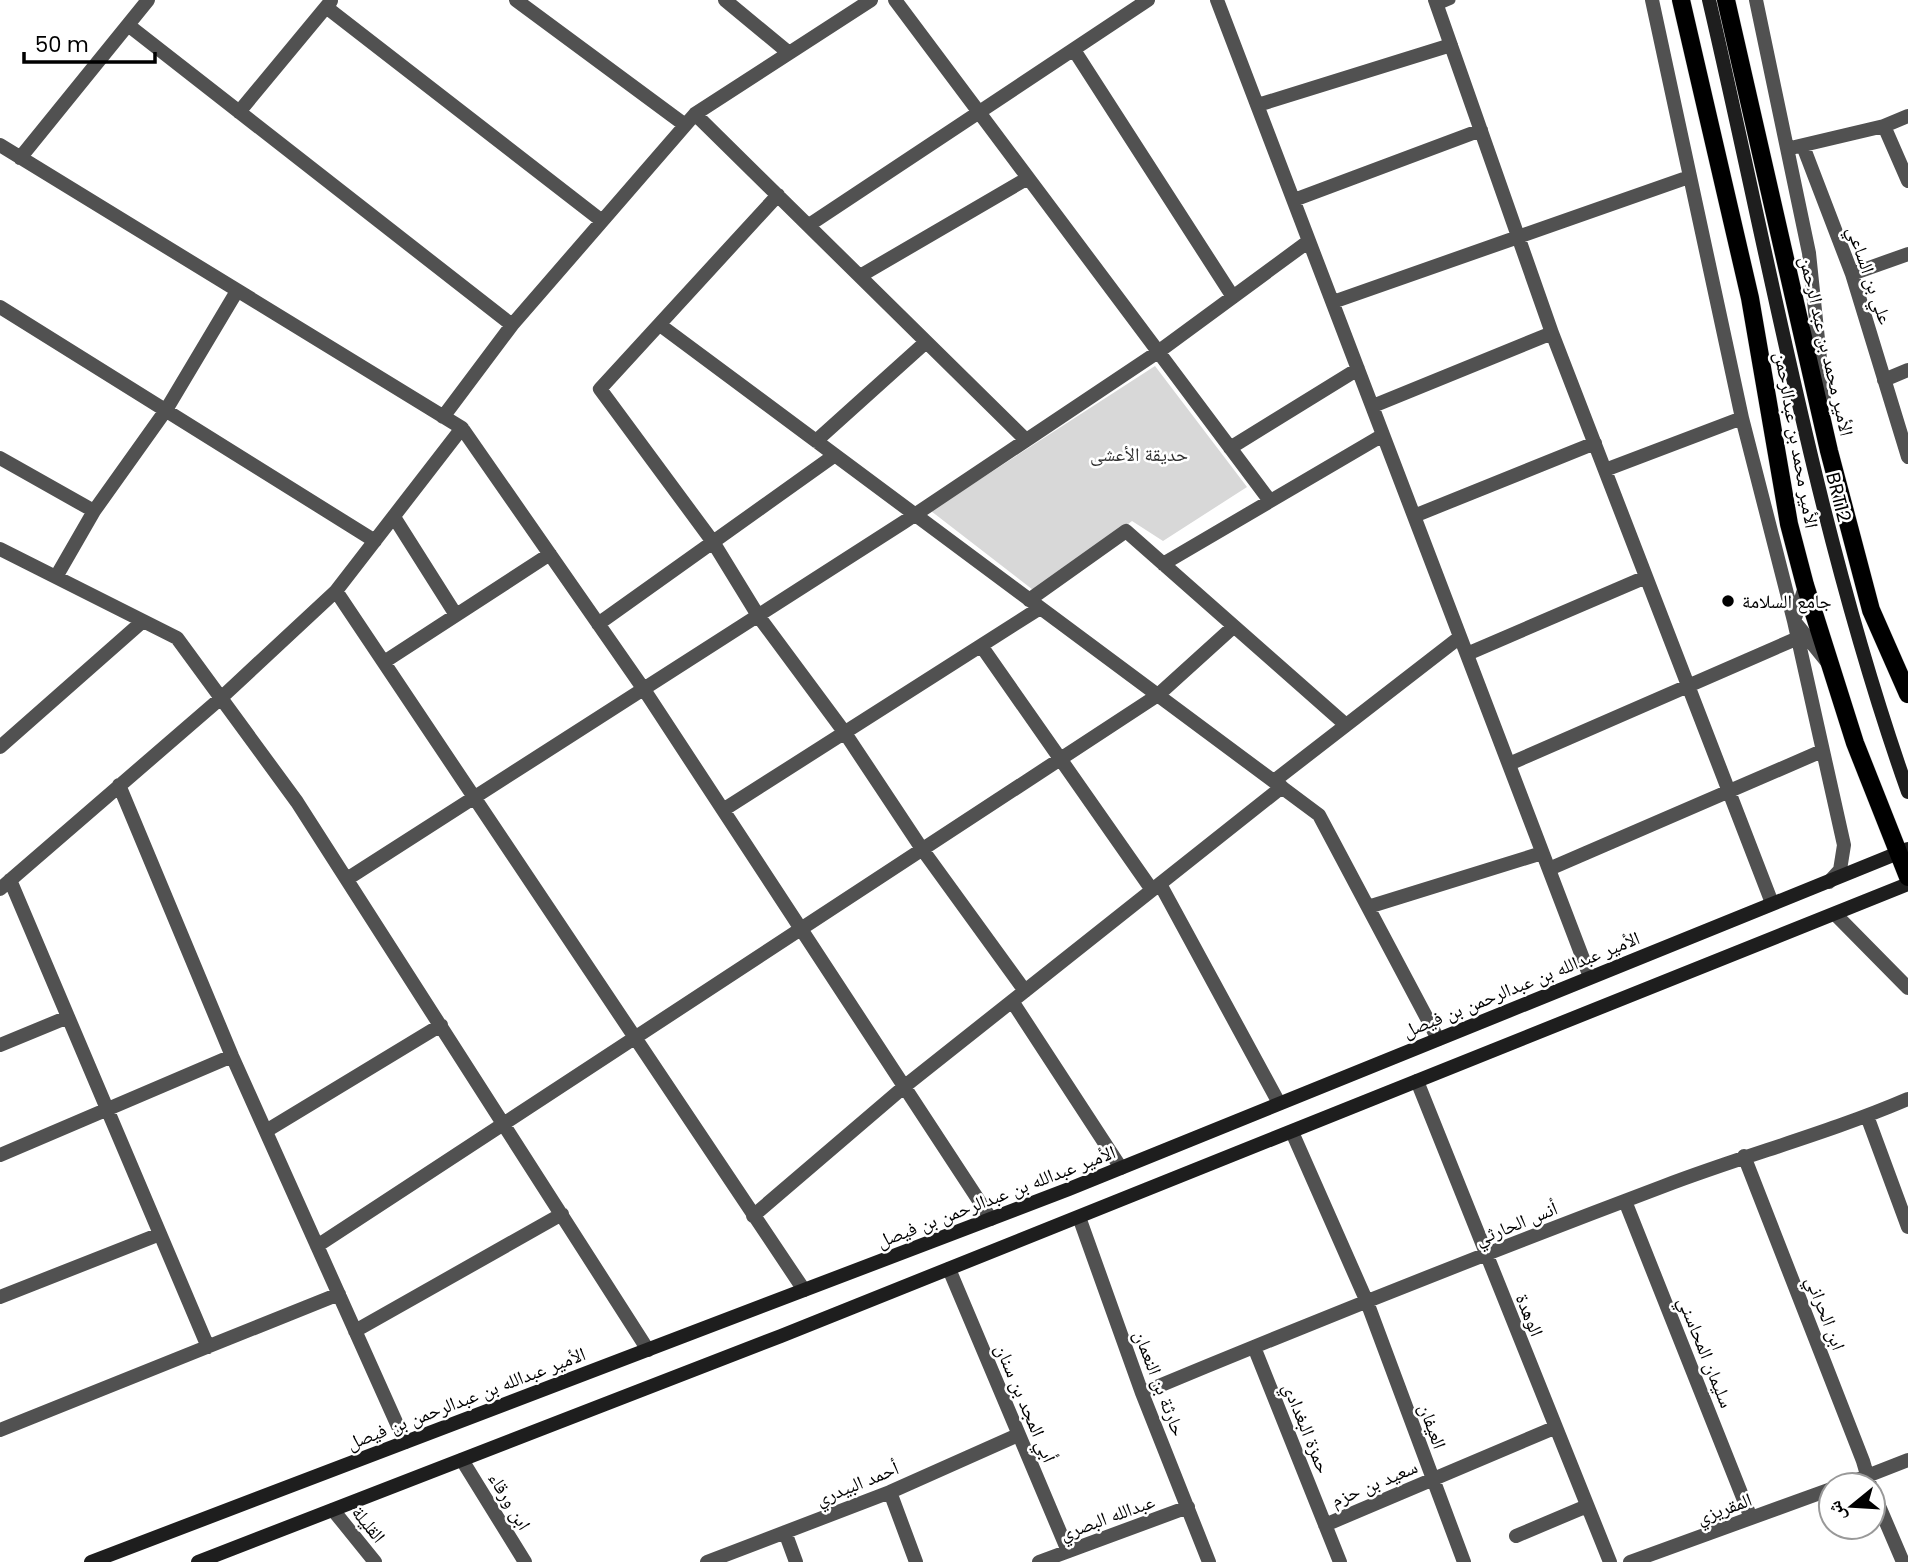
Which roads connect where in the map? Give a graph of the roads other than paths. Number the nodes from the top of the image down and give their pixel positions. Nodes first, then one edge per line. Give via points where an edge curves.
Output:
1 (148, 0) edge
2 (516, 0) edge
3 (725, 0) edge
4 (871, 0) edge
5 (895, 0) edge
6 (1148, 0) edge
7 (1217, 0) edge
8 (1652, 0) edge
9 (1681, 0) edge
10 (1709, 0) edge
11 (1727, 0) edge
12 (1756, 0) edge
13 (1441, 2) edge
14 (329, 4) edge
15 (128, 25) junction
16 (1451, 45) junction
17 (1074, 50) junction
18 (789, 53) junction
19 (1258, 105) junction
20 (239, 112) junction
21 (980, 114) junction
22 (1908, 116) edge
23 (690, 119) junction
24 (1884, 126) junction
25 (1481, 130) junction
26 (0, 145) edge
27 (1803, 146) junction
28 (1787, 147) junction
29 (20, 158) junction
30 (1689, 177) junction
31 (1028, 178) junction
32 (1908, 181) edge
33 (778, 195) junction
34 (1294, 200) junction
35 (602, 221) junction
36 (809, 225) junction
37 (1519, 237) junction
38 (1309, 241) junction
39 (1908, 254) edge
40 (1852, 274) junction
41 (860, 276) junction
42 (237, 291) junction
43 (1233, 297) junction
44 (1333, 302) junction
45 (0, 307) edge
46 (512, 325) junction
47 (660, 325) junction
48 (1552, 333) junction
49 (926, 342) junction
50 (1158, 352) junction
51 (1358, 369) junction
52 (1908, 370) edge
53 (1884, 380) junction
54 (1373, 406) junction
55 (166, 410) junction
56 (443, 417) junction
57 (1742, 418) junction
58 (462, 428) junction
59 (1384, 435) junction
60 (1026, 440) junction
61 (816, 441) junction
62 (1595, 443) junction
63 (1230, 448) junction
64 (1829, 451) junction
65 (835, 456) junction
66 (1908, 457) edge
67 (0, 458) edge
68 (1605, 470) junction
69 (1270, 501) junction
70 (94, 511) junction
71 (915, 515) junction
72 (1414, 516) junction
73 (394, 517) junction
74 (375, 541) junction
75 (713, 542) junction
76 (0, 549) edge
77 (550, 554) junction
78 (1163, 564) junction
79 (56, 577) junction
80 (1646, 577) junction
81 (1805, 587) junction
82 (336, 591) junction
83 (1034, 604) junction
84 (456, 615) junction
85 (759, 617) junction
86 (143, 621) junction
87 (1794, 621) junction
88 (598, 624) junction
89 (1232, 628) junction
90 (1460, 637) junction
91 (1798, 638) junction
92 (982, 647) junction
93 (1466, 654) junction
94 (384, 662) junction
95 (1828, 663) junction
96 (1688, 684) junction
97 (645, 691) junction
98 (1908, 694) edge
99 (1157, 695) junction
100 (221, 698) junction
101 (1346, 725) junction
102 (845, 733) junction
103 (1, 743) edge
104 (1822, 751) junction
105 (1060, 758) junction
106 (1509, 764) junction
107 (1278, 784) junction
108 (119, 785) junction
109 (1728, 790) junction
110 (1908, 792) edge
111 (473, 797) junction
112 (723, 810) junction
113 (922, 849) junction
114 (1903, 852) edge
115 (1542, 853) junction
116 (1549, 869) junction
117 (1908, 877) edge
118 (347, 879) junction
119 (1908, 884) edge
120 (5, 885) edge
121 (1826, 885) junction
122 (1156, 887) junction
123 (1772, 903) junction
124 (1368, 907) junction
125 (1835, 914) junction
126 (801, 929) junction
127 (1590, 977) junction
128 (1908, 988) edge
129 (1025, 991) junction
130 (1012, 1001) junction
131 (68, 1017) junction
132 (441, 1025) junction
133 (633, 1039) junction
134 (1438, 1039) junction
135 (0, 1045) edge
136 (232, 1056) junction
137 (1417, 1082) junction
138 (905, 1086) junction
139 (1908, 1098) edge
140 (1279, 1104) junction
141 (107, 1110) junction
142 (1867, 1116) junction
143 (504, 1123) junction
144 (266, 1131) junction
145 (1292, 1132) junction
146 (0, 1156) edge
147 (1744, 1156) junction
148 (1121, 1168) junction
149 (1625, 1200) junction
150 (562, 1213) junction
151 (753, 1216) junction
152 (1079, 1217) junction
153 (991, 1219) junction
154 (1908, 1227) edge
155 (160, 1234) junction
156 (317, 1245) junction
157 (1486, 1255) junction
158 (948, 1269) junction
159 (804, 1290) junction
160 (339, 1294) junction
161 (0, 1297) edge
162 (1367, 1302) junction
163 (355, 1331) junction
164 (208, 1347) junction
165 (1254, 1347) junction
166 (648, 1350) junction
167 (1142, 1393) junction
168 (1554, 1428) junction
169 (0, 1430) edge
170 (1018, 1435) junction
171 (405, 1443) junction
172 (463, 1460) junction
173 (1908, 1460) edge
174 (1866, 1471) edge
175 (1887, 1471) edge
176 (1432, 1480) junction
177 (890, 1492) junction
178 (1817, 1494) edge
179 (1587, 1506) junction
180 (1188, 1507) junction
181 (333, 1510) junction
182 (1751, 1518) junction
183 (1325, 1525) junction
184 (1887, 1525) edge
185 (785, 1532) junction
186 (1516, 1536) dead end
187 (1068, 1552) junction
188 (224, 1557) edge
189 (91, 1562) edge
190 (198, 1562) edge
191 (375, 1562) edge
192 (525, 1562) edge
193 (707, 1562) edge
194 (796, 1562) edge
195 (916, 1562) edge
196 (1039, 1562) edge
197 (1209, 1562) edge
198 (1340, 1562) edge
199 (1464, 1562) edge
200 (1610, 1562) edge
201 (1630, 1562) edge
202 (1903, 1562) edge

1 - 15 street
2 - 23 street
3 - 18 street
4 - 18 street
5 - 21 street
6 - 17 street
7 - 19 street
8 - 30 street
9 - 81 main road, الأمير محمد بن عبدالرحمن via 1750,298 1789,524
10 - 110 main road, BRT12 via 1809,457 1875,699
11 - 64 main road, الأمير محمد بن عبد الرحمن
12 - 28 street, الأمير محمد بن عبدالرحمن
13 - 16 street
14 - 20 street
14 - 35 street
15 - 20 street
15 - 29 street
16 - 19 street
16 - 25 street
17 - 21 street
17 - 43 street
18 - 23 street
19 - 34 street
20 - 46 street
21 - 31 street
21 - 36 street
22 - 24 street
23 - 33 street
23 - 35 street
24 - 27 street
24 - 32 street
25 - 34 street
25 - 37 street
26 - 29 street
27 - 28 street
27 - 40 street, علي بن الساعي
28 - 64 street, الأمير محمد بن عبدالرحمن via 1809,253
29 - 42 street
30 - 37 street
30 - 57 street
31 - 41 street
31 - 50 street
33 - 36 street
33 - 47 street
34 - 38 street
35 - 46 street
36 - 41 street
37 - 44 street
37 - 48 street
38 - 43 street
38 - 44 street
39 - 40 street
40 - 53 street, علي بن الساعي
41 - 49 street
42 - 55 street
42 - 56 street
43 - 50 street
44 - 51 street
45 - 55 street
46 - 56 street
47 - 61 street
47 - 75 street via 600,389
48 - 54 street
48 - 62 street
49 - 60 street
49 - 61 street
50 - 60 street
50 - 63 street
51 - 54 street
51 - 63 street
52 - 53 street
53 - 66 street, علي بن الساعي
54 - 59 street
55 - 70 street
55 - 74 street
56 - 58 street
57 - 68 street
57 - 87 street
58 - 73 street
58 - 77 street
59 - 69 street
59 - 72 street
60 - 71 street
61 - 65 street
62 - 68 street
62 - 72 street
63 - 69 street
64 - 98 main road, الأمير محمد بن عبد الرحمن via 1871,610
65 - 71 street
65 - 75 street
67 - 70 street
68 - 80 street
69 - 78 street
70 - 79 street
71 - 83 street
71 - 85 street
72 - 90 street
73 - 74 street
73 - 84 street
74 - 82 street
75 - 85 street
75 - 88 street
76 - 79 street
77 - 84 street
77 - 88 street
78 - 83 street via 1126,531
78 - 89 street
79 - 86 street
80 - 93 street
80 - 96 street
81 - 87 street
81 - 95 main road, الأمير محمد بن عبدالرحمن
82 - 94 street
82 - 100 street
83 - 92 street
83 - 99 street
84 - 94 street
85 - 97 street
85 - 102 street
86 - 100 street via 177,638
86 - 103 street
87 - 91 street
87 - 95 street
88 - 97 street
89 - 99 street
89 - 101 street
90 - 93 street
90 - 101 street
91 - 96 street
91 - 104 street
92 - 102 street
92 - 105 street
93 - 106 street
94 - 111 street
95 - 114 main road, الأمير محمد بن عبدالرحمن
96 - 106 street
96 - 109 street
97 - 111 street
97 - 112 street
99 - 105 street
99 - 107 street
100 - 108 street
100 - 118 street
101 - 107 street
102 - 112 street
102 - 113 street
104 - 109 street
104 - 121 street via 1844,845 1840,870
105 - 113 street
105 - 122 street
106 - 115 street
107 - 122 street
107 - 124 street via 1319,815
108 - 120 street
108 - 136 street
109 - 116 street
109 - 123 street
111 - 118 street
111 - 133 street
112 - 126 street
113 - 126 street
113 - 129 street
114 - 117 main road, الأمير محمد بن عبدالرحمن
114 - 121 main road, الأمير عبدالله بن عبدالرحمن بن فيصل
115 - 116 street
115 - 124 street
116 - 127 street
118 - 132 street
119 - 125 main road
120 - 131 street
121 - 123 main road, الأمير عبدالله بن عبدالرحمن بن فيصل
122 - 129 street
122 - 140 street
123 - 127 main road, الأمير عبدالله بن عبدالرحمن بن فيصل
124 - 134 street
125 - 128 street
125 - 137 main road
126 - 133 street
126 - 138 street
127 - 134 main road, الأمير عبدالله بن عبدالرحمن بن فيصل
129 - 130 street
130 - 138 street
130 - 148 street
131 - 135 street
131 - 141 street
132 - 143 street
132 - 144 street
133 - 143 street
133 - 151 street
134 - 140 main road, الأمير عبدالله بن عبدالرحمن بن فيصل
136 - 141 street
136 - 144 street
137 - 145 main road
137 - 157 street, الوهدة
138 - 151 street
138 - 153 street
139 - 142 street, أنس الحارثي
140 - 148 main road, الأمير عبدالله بن عبدالرحمن بن فيصل
141 - 146 street
141 - 155 street
142 - 147 street, أنس الحارثي
142 - 154 street
143 - 150 street
143 - 156 street
144 - 156 street
145 - 152 main road
145 - 162 street, العيفان
147 - 149 street, أنس الحارثي
147 - 174 street, ابن الحراني
148 - 153 main road, الأمير عبدالله بن عبدالرحمن بن فيصل
149 - 157 street, أنس الحارثي
149 - 182 street, سليمان المحاسني
150 - 163 street
150 - 166 street
151 - 159 street
152 - 158 main road
152 - 167 street, حارثة بن النعمان
153 - 159 main road, الأمير عبدالله بن عبدالرحمن بن فيصل
155 - 161 street
155 - 164 street
156 - 160 street
157 - 162 street, أنس الحارثي
157 - 168 street, الوهدة
158 - 170 street, أبي المجد بن سنان
158 - 172 main road
159 - 166 main road, الأمير عبدالله بن عبدالرحمن بن فيصل
160 - 163 street
160 - 164 street
162 - 165 street, أنس الحارثي
162 - 176 street, العيفان
163 - 171 street
164 - 169 street
165 - 167 street, أنس الحارثي
165 - 183 street, حمزة البغدادي
166 - 171 main road, الأمير عبدالله بن عبدالرحمن بن فيصل
167 - 180 street, حارثة بن النعمان
168 - 176 street, سعيد بن حزم
168 - 179 street, الوهدة
170 - 177 street, أحمد البيدري
170 - 187 street, أبي المجد بن سنان
171 - 189 main road, الأمير عبدالله بن عبدالرحمن بن فيصل
172 - 181 main road
172 - 192 street, ابن ورقاء
173 - 175 street
176 - 183 street, سعيد بن حزم
176 - 199 street, العيفان
177 - 185 street, أحمد البيدري
177 - 195 street
178 - 182 street, المقريزي
179 - 186 street
179 - 200 street, الوهدة
180 - 187 street, عبدالله البصري
180 - 197 street, حارثة بن النعمان
181 - 188 main road
181 - 191 street, القليلة
182 - 201 street, المقريزي
183 - 198 street, حمزة البغدادي
184 - 202 street
185 - 193 street, أحمد البيدري
185 - 194 street
187 - 196 street, عبدالله البصري
188 - 190 main road

